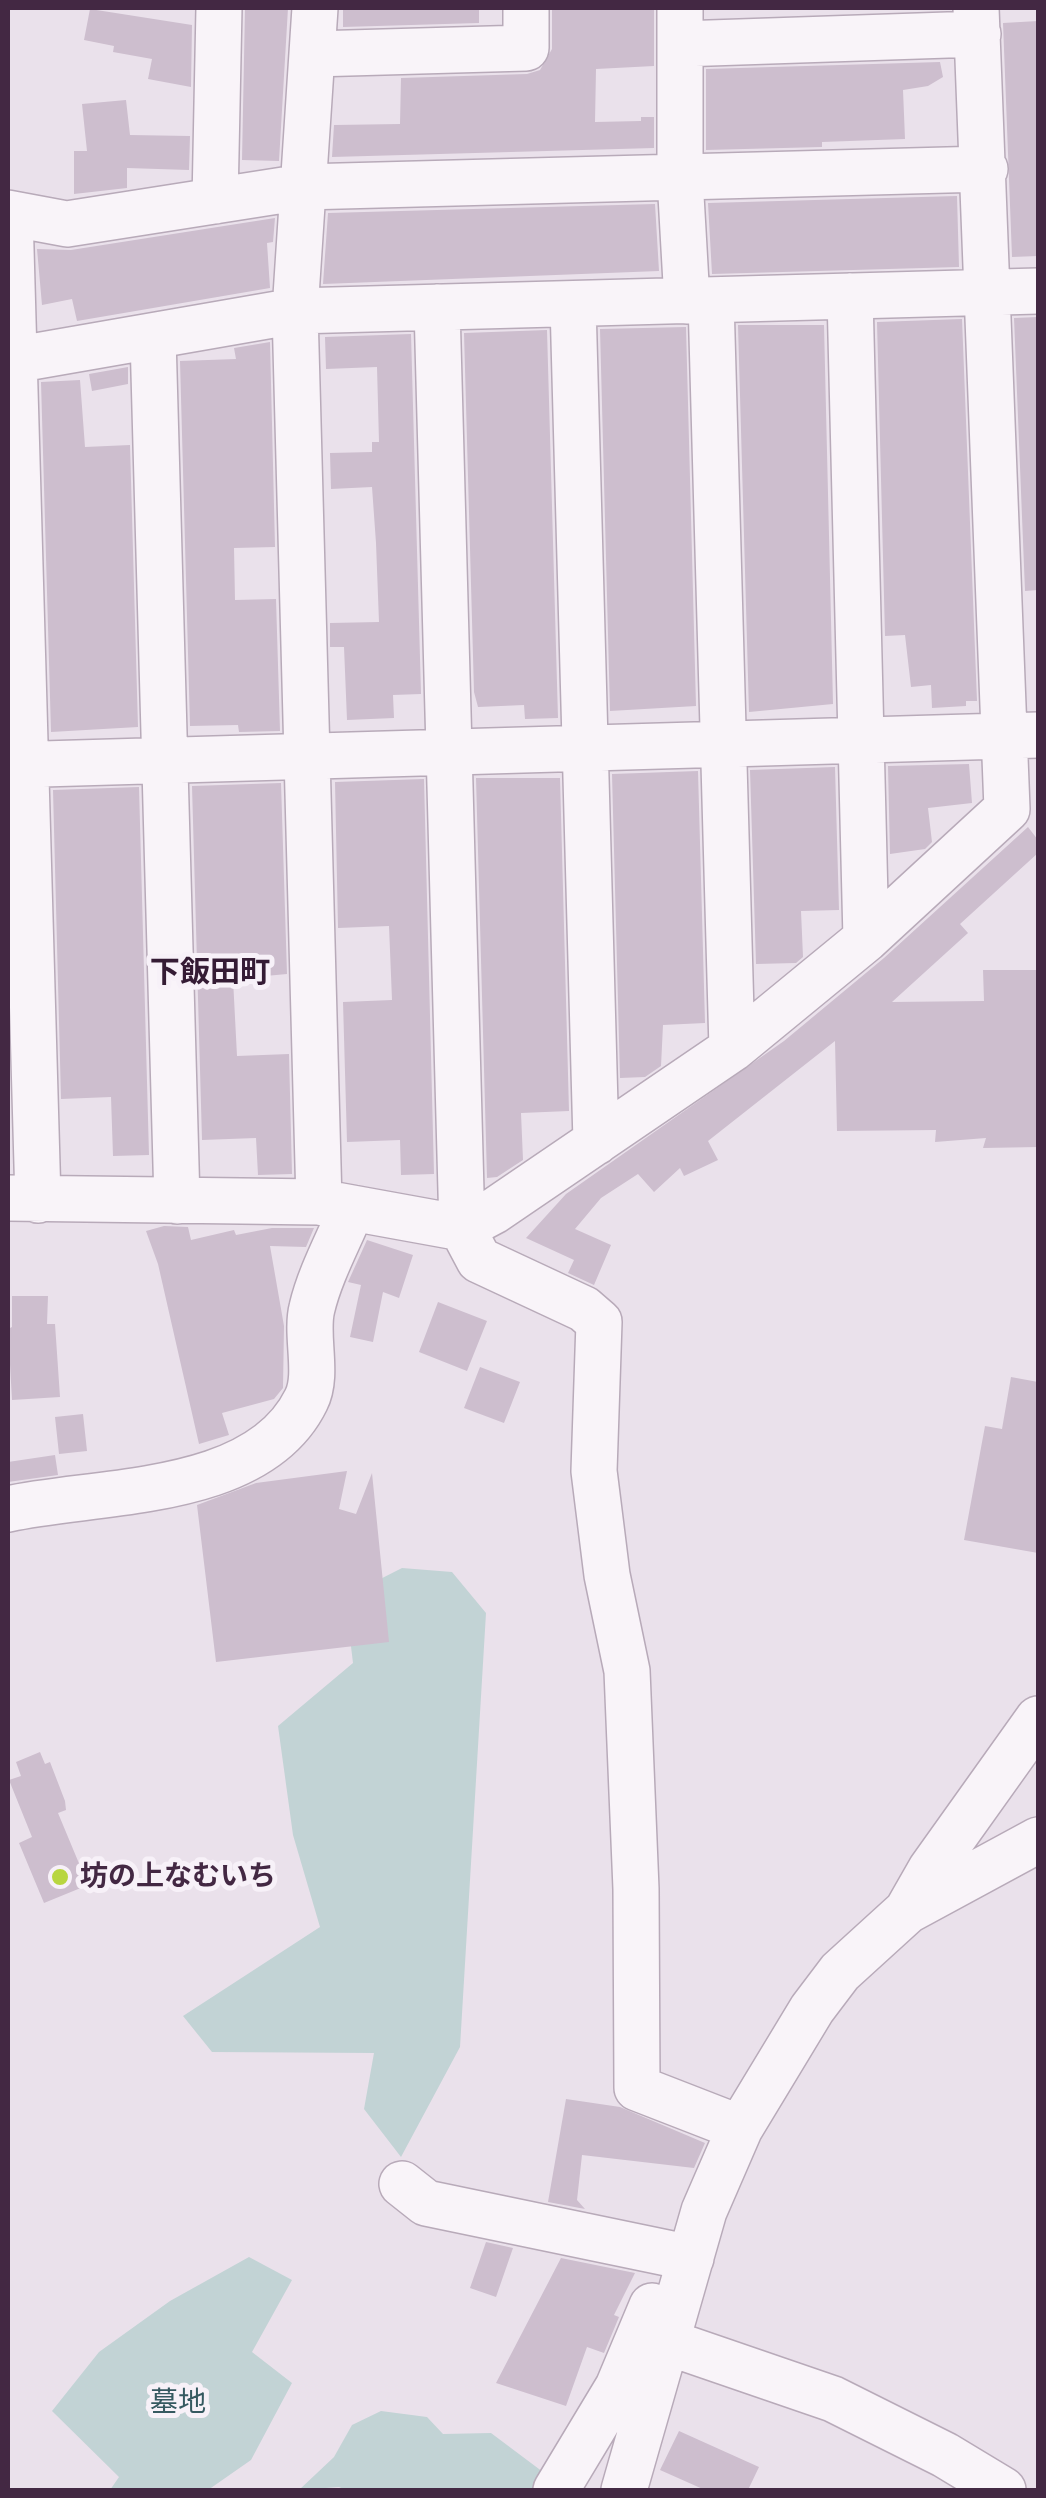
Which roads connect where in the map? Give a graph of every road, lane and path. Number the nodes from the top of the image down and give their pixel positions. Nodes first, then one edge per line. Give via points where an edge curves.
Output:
1 (218, 8) edge
2 (315, 8) edge
3 (526, 8) edge
4 (977, 21) edge
5 (680, 26) edge
6 (312, 54) junction
7 (985, 169) junction
8 (680, 178) junction
9 (303, 188) junction
10 (215, 202) junction
11 (9, 214) edge
12 (1038, 291) edge
13 (989, 292) junction
14 (850, 296) junction
15 (699, 300) junction
16 (574, 304) junction
17 (437, 308) junction
18 (295, 311) junction
19 (153, 337) junction
20 (11, 361) edge
21 (1022, 736) edge
22 (861, 740) junction
23 (724, 744) junction
24 (586, 748) junction
25 (449, 752) junction
26 (307, 756) junction
27 (165, 761) junction
28 (17, 764) edge
29 (866, 939) junction
30 (732, 1049) junction
31 (596, 1142) junction
32 (23, 1199) edge
33 (177, 1201) junction
34 (335, 1205) junction
35 (462, 1228) junction
36 (8, 1509) edge
37 (1038, 1720) edge
38 (1038, 1840) edge
39 (907, 1911) junction
40 (740, 2128) junction
41 (402, 2184) dead end
42 (682, 2256) junction
43 (667, 2342) junction
44 (556, 2490) edge
45 (624, 2490) edge
46 (1003, 2490) edge

1 - 10 street
2 - 6 street
3 - 6 street via 526,48
4 - 5 street
4 - 7 street
5 - 8 street
6 - 9 street
7 - 8 street
7 - 13 street
8 - 9 street
8 - 15 street
9 - 10 street
9 - 18 street
10 - 11 street via 67,224
11 - 20 street
12 - 13 street
13 - 14 street
13 - 21 street
14 - 15 street
14 - 22 street
15 - 16 street
15 - 23 street
16 - 17 street
16 - 24 street
17 - 18 street
17 - 25 street
18 - 19 street
18 - 26 street
19 - 20 street
19 - 27 street
20 - 28 street
21 - 22 street
21 - 29 street via 1007,809
22 - 23 street
22 - 29 street
23 - 24 street
23 - 30 street
24 - 25 street
24 - 31 street
25 - 26 street
25 - 35 street
26 - 27 street
26 - 34 street
27 - 28 street
27 - 33 street
28 - 32 street
29 - 30 street
30 - 31 street
31 - 35 street
32 - 33 street
33 - 34 street
34 - 35 street
34 - 36 street via 312,1309 308,1397 284,1430 245,1462 173,1484
35 - 40 street via 479,1260 599,1322 594,1471 627,1671 637,2088
37 - 39 street
38 - 39 street
39 - 40 street via 840,1972
40 - 42 street
41 - 42 street via 426,2203
42 - 43 street
42 - 44 street via 618,2387
43 - 45 street
43 - 46 street via 832,2399

